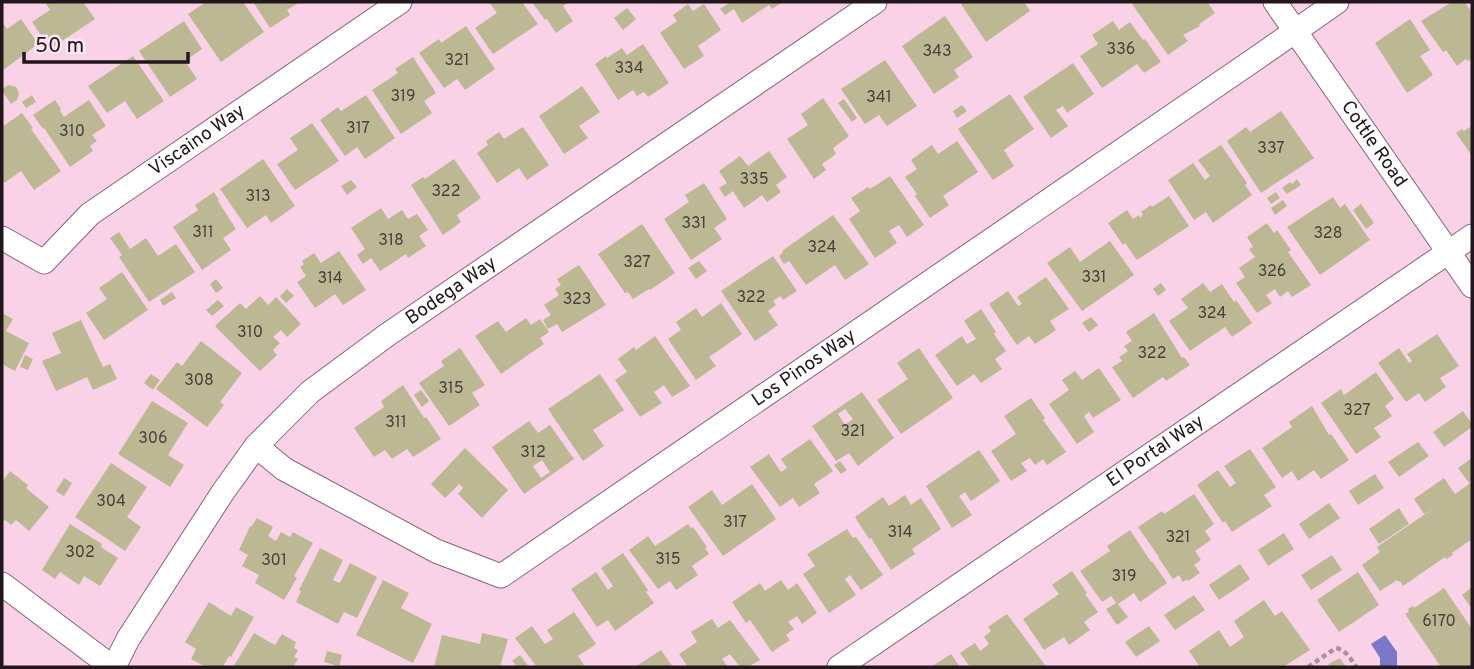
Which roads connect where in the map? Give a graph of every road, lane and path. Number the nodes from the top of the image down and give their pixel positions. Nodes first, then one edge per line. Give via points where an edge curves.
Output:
1 (400, 2) edge
2 (875, 2) edge
3 (1275, 2) edge
4 (1337, 2) edge
5 (1296, 31) junction
6 (1472, 236) edge
7 (2, 238) edge
8 (1449, 252) junction
9 (1472, 286) edge
10 (256, 446) junction
11 (2, 584) edge
12 (113, 667) edge
13 (839, 667) edge
14 (1308, 667) edge
15 (1356, 667) edge

1 - 7 street, Viscaino Way via 90,214 44,262
2 - 10 street, Bodega Way via 387,335 310,392
3 - 5 street, Cottle Road
4 - 5 street, Los Pinos Way
5 - 8 street, Cottle Road
5 - 10 street, Los Pinos Way via 501,576 436,551 284,469
6 - 8 street, El Portal Way
8 - 9 street, Cottle Road
8 - 13 street, El Portal Way
10 - 12 street, Bodega Way
11 - 12 street
14 - 15 path via 1336,649 1347,654

